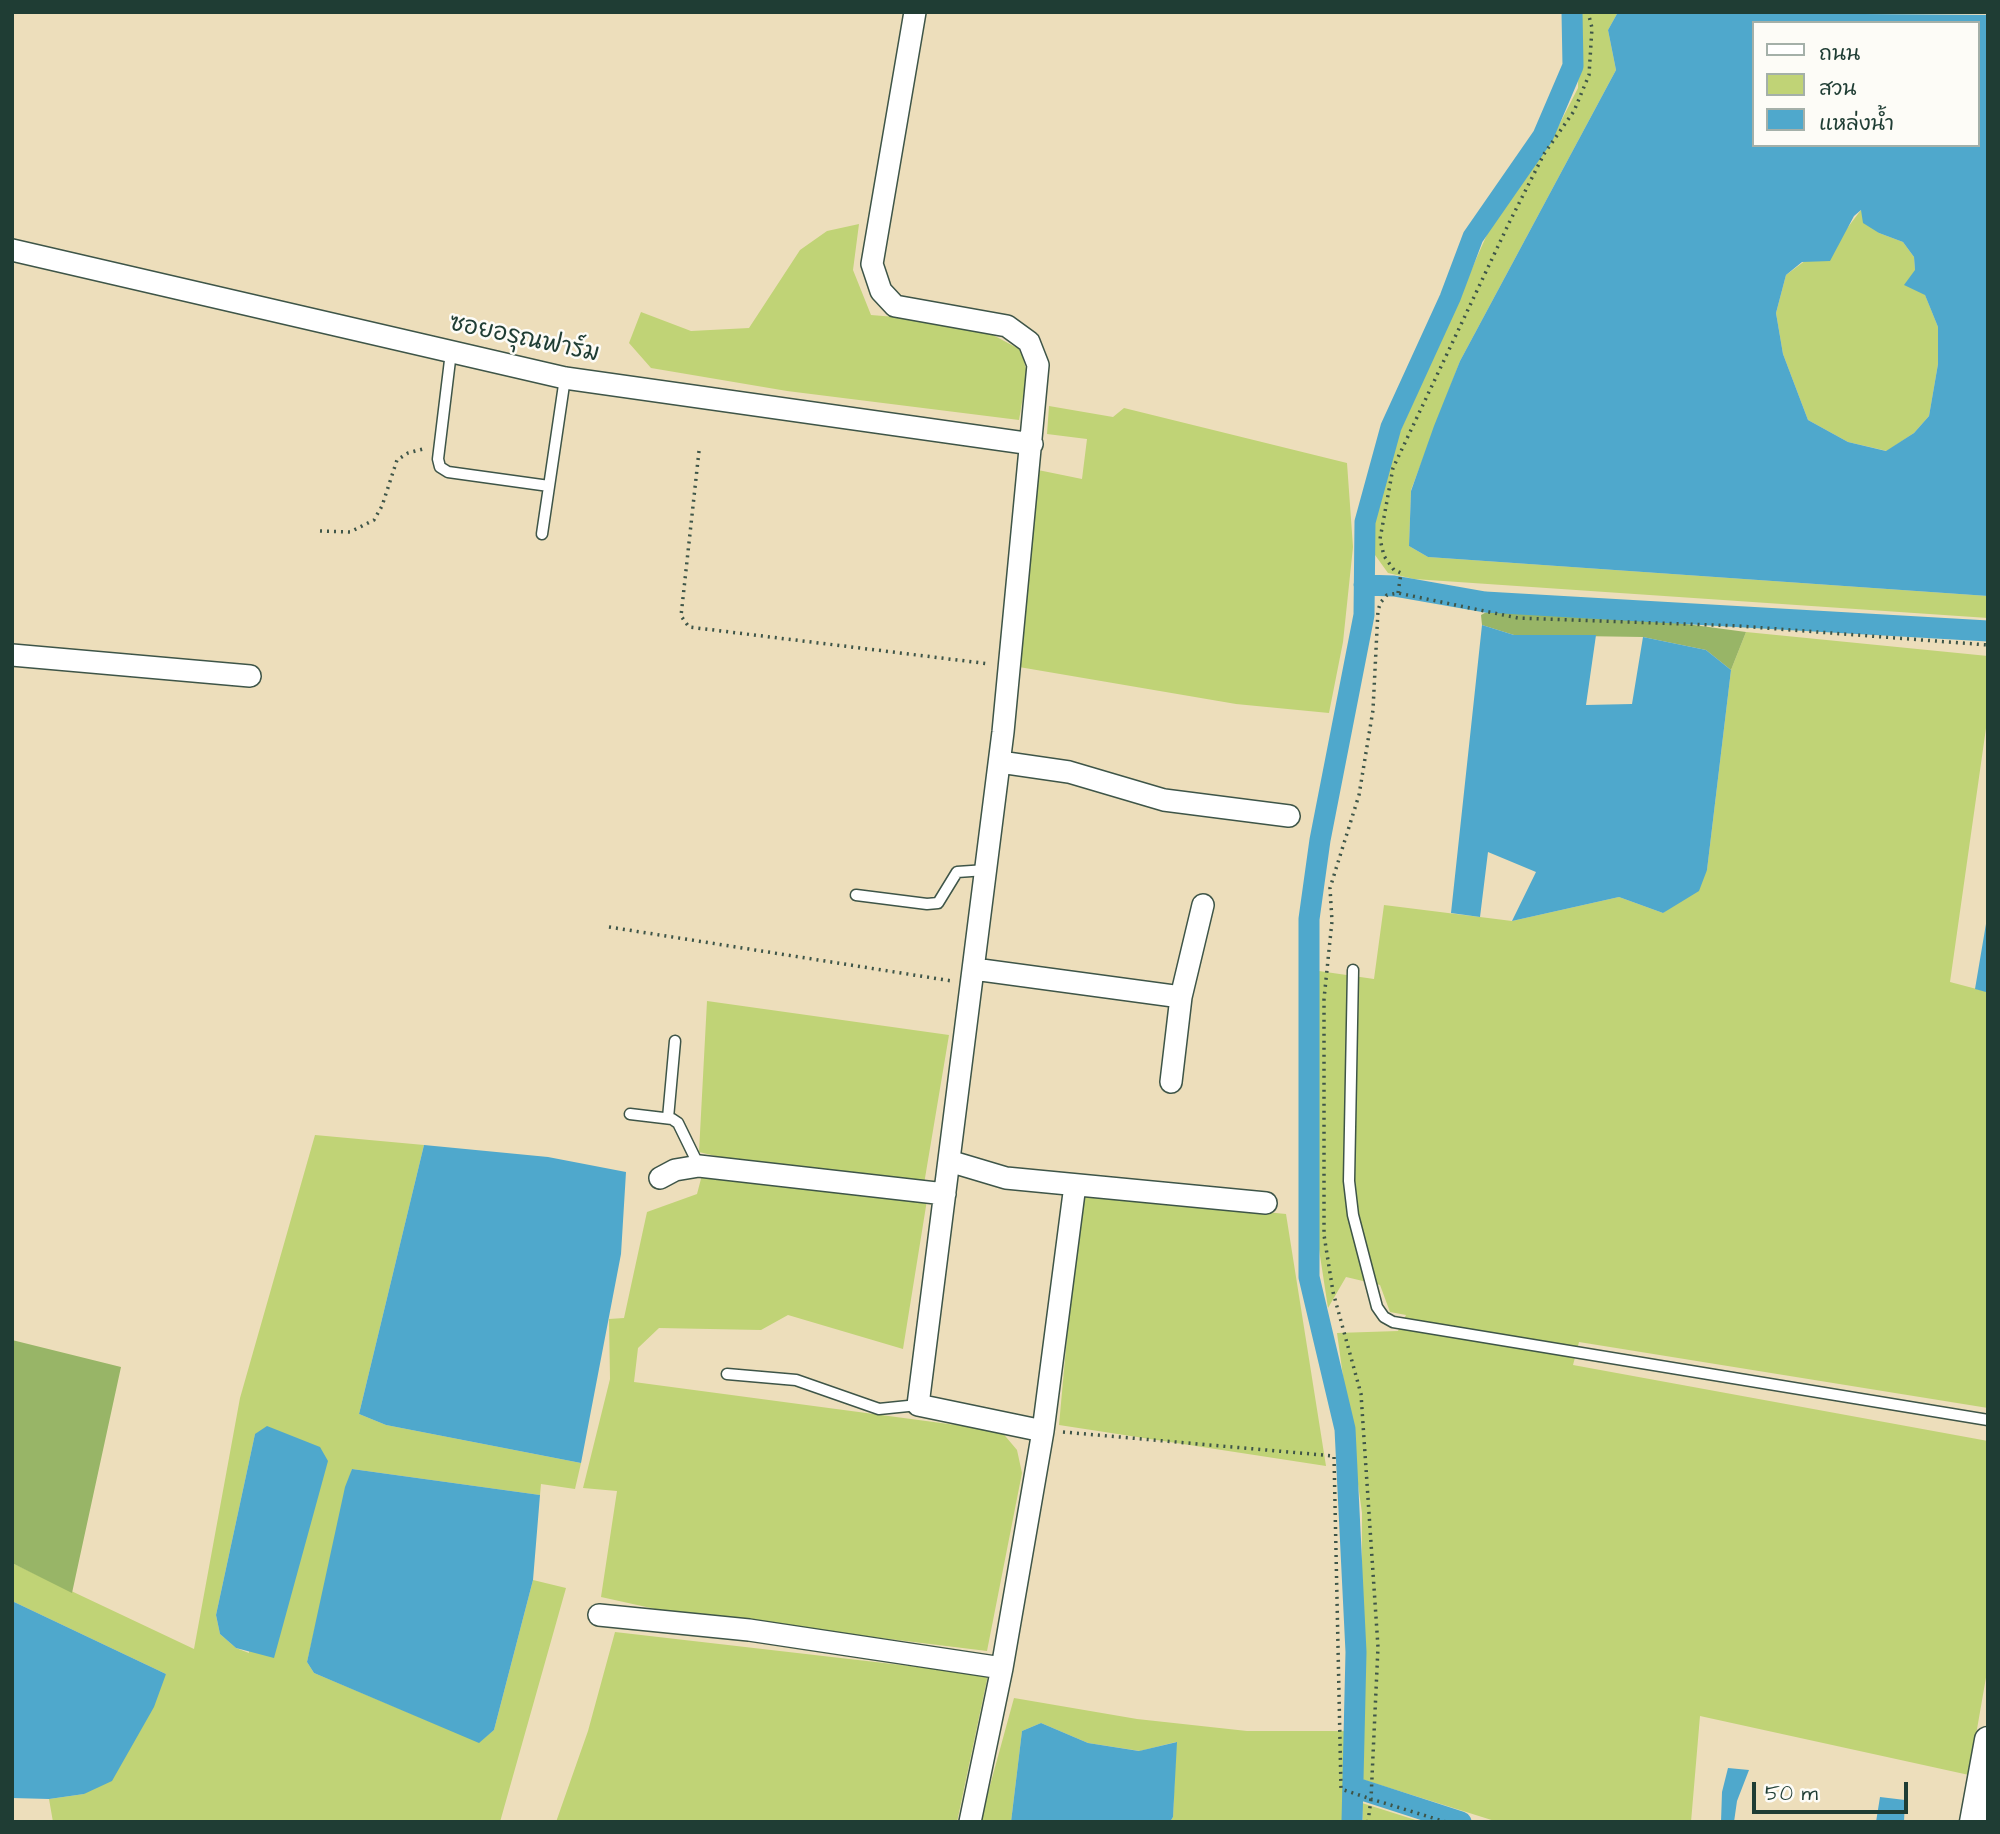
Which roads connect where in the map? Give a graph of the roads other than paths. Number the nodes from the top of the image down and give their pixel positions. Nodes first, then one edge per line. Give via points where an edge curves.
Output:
1 (915, 12) edge
2 (12, 250) edge
3 (451, 352) junction
4 (565, 378) junction
5 (1032, 444) junction
6 (549, 486) junction
7 (542, 534) dead end
8 (12, 655) edge
9 (250, 676) dead end
10 (1000, 762) junction
11 (1289, 816) dead end
12 (986, 870) junction
13 (856, 895) dead end
14 (1203, 905) dead end
15 (1353, 970) dead end
16 (973, 977) junction
17 (1181, 997) junction
18 (675, 1041) dead end
19 (1171, 1082) dead end
20 (630, 1114) dead end
21 (668, 1118) junction
22 (949, 1161) junction
23 (699, 1166) junction
24 (660, 1178) dead end
25 (1075, 1185) junction
26 (945, 1194) junction
27 (1266, 1203) dead end
28 (727, 1374) dead end
29 (918, 1405) junction
30 (1988, 1420) edge
31 (1043, 1431) junction
32 (599, 1615) dead end
33 (1002, 1668) junction
34 (1988, 1740) edge
35 (970, 1822) edge
36 (1973, 1822) edge

1 - 5 street via 872,264 881,292 894,306 1007,326 1029,342 1038,365
2 - 3 street, ซอยอรุณฟาร์ม
3 - 4 street, ซอยอรุณฟาร์ม
3 - 6 lane via 440,467 448,472
4 - 5 street, ซอยอรุณฟาร์ม
4 - 6 lane
5 - 10 street
6 - 7 lane
8 - 9 street
10 - 11 street via 1069,772 1164,800
10 - 12 street
12 - 13 lane via 957,873 938,903
12 - 16 street
14 - 17 street
15 - 30 lane via 1349,1181 1353,1215 1377,1307 1384,1317
16 - 17 street
16 - 22 street
17 - 19 street
18 - 21 lane
20 - 21 lane
21 - 23 lane via 678,1123
22 - 25 street via 1006,1178
22 - 26 street
23 - 24 street
23 - 26 street
25 - 27 street
25 - 31 street
26 - 29 street
28 - 29 lane via 796,1380 879,1409
29 - 31 street
31 - 33 street
32 - 33 street via 749,1630
33 - 35 street
34 - 36 street

